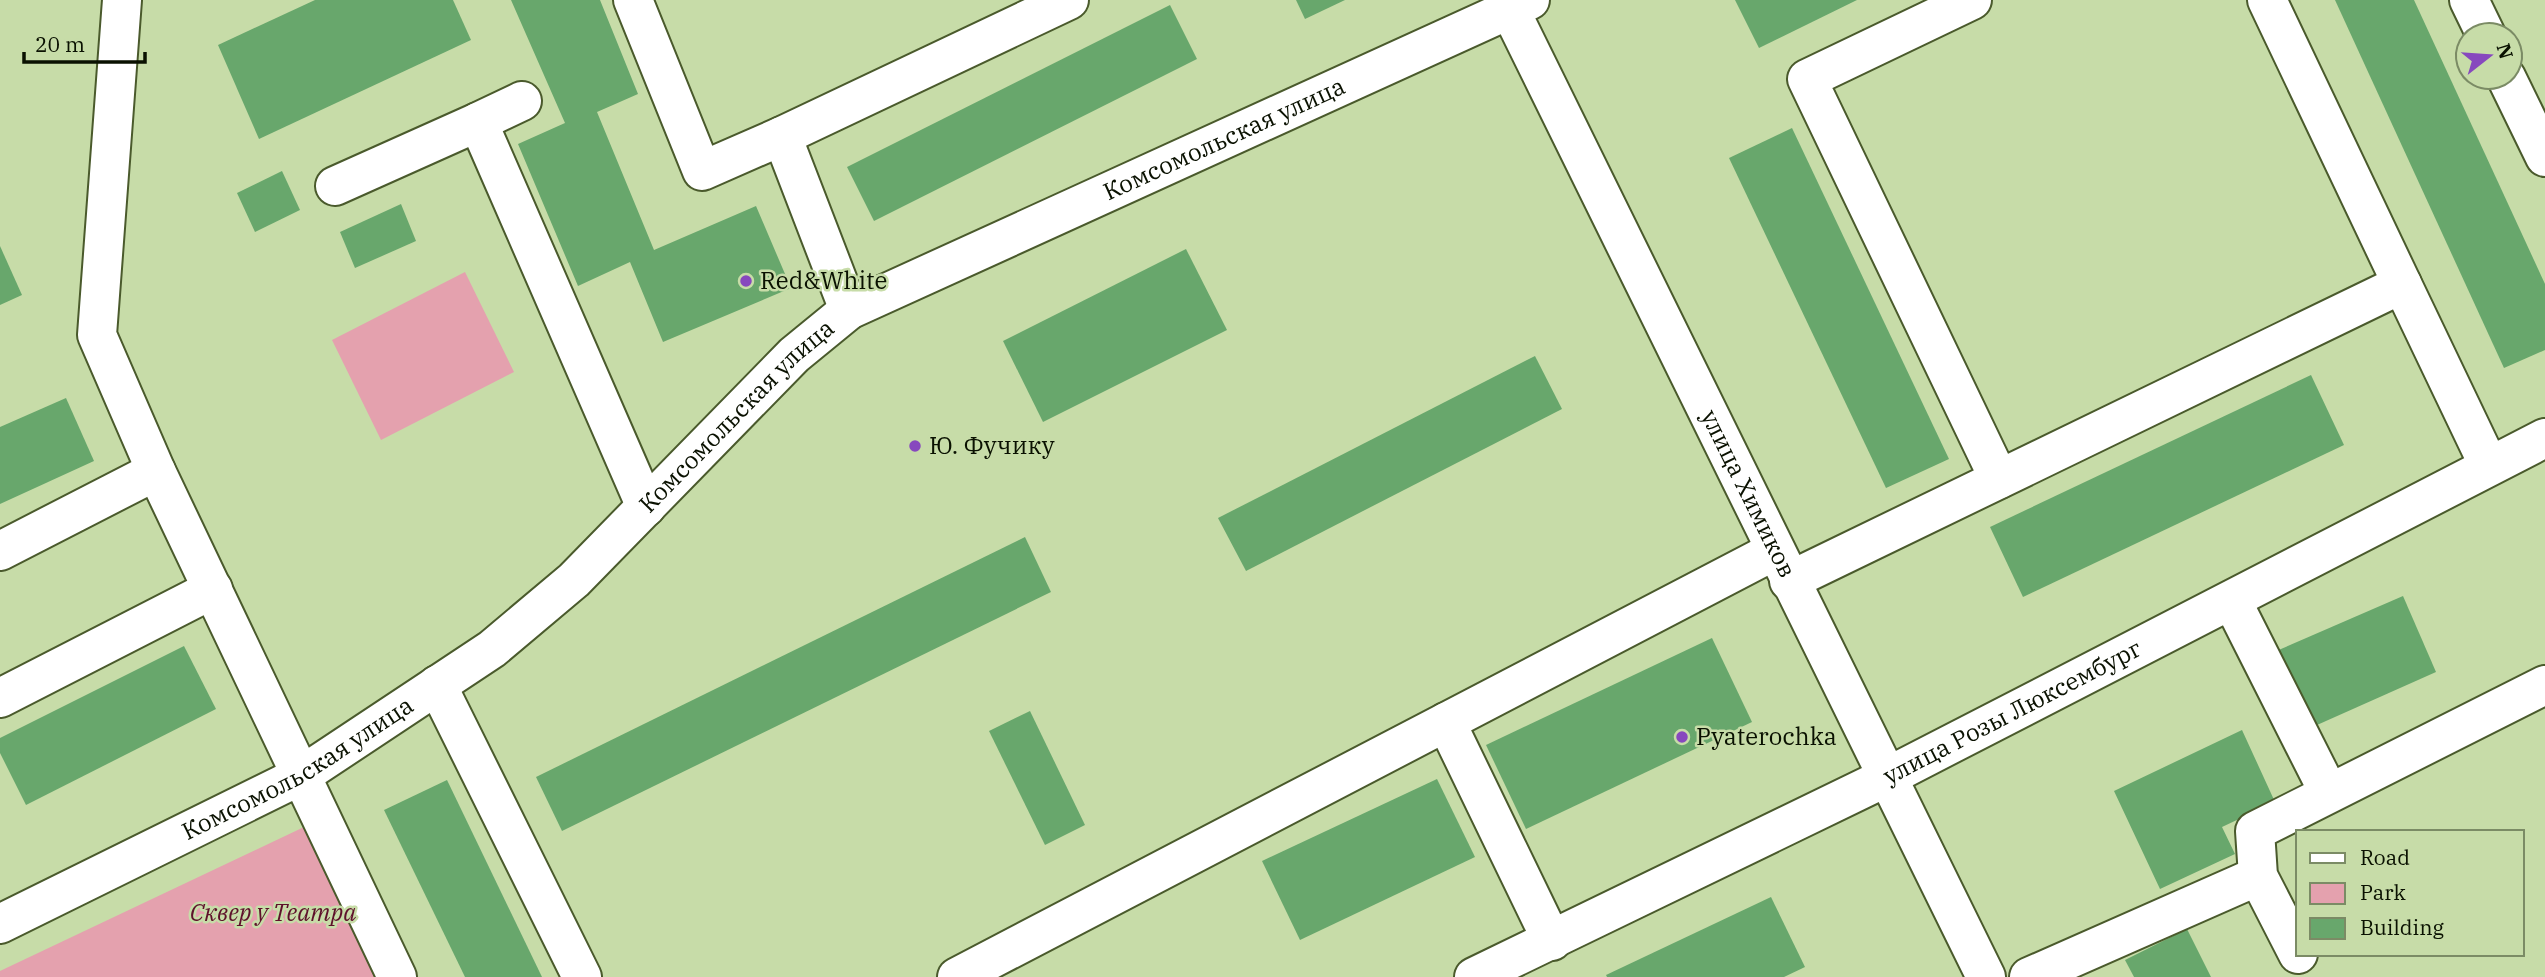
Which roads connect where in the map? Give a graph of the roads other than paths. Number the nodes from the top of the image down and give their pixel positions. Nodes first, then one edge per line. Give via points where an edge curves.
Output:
1 (122, 0) edge
2 (633, 0) edge
3 (1069, 0) edge
4 (1972, 0) edge
5 (2267, 0) edge
6 (2469, 0) edge
7 (1520, 5) edge
8 (2479, 21) edge
9 (2513, 91) edge
10 (522, 101) dead end
11 (478, 122) junction
12 (782, 136) junction
13 (2545, 157) edge
14 (335, 186) dead end
15 (2402, 284) junction
16 (849, 310) junction
17 (2545, 438) edge
18 (2489, 466) junction
19 (156, 471) junction
20 (1999, 479) junction
21 (646, 507) junction
22 (0, 551) edge
23 (1782, 566) junction
24 (214, 589) junction
25 (2232, 601) junction
26 (437, 685) junction
27 (2545, 685) edge
28 (0, 698) edge
29 (1446, 722) junction
30 (302, 775) junction
31 (1887, 778) junction
32 (2329, 793) junction
33 (2258, 876) junction
34 (0, 924) edge
35 (1552, 941) junction
36 (2296, 950) edge
37 (2299, 956) edge
38 (397, 977) edge
39 (582, 977) edge
40 (957, 977) edge
41 (1474, 977) edge
42 (1986, 977) edge
43 (2029, 977) edge
44 (2310, 977) edge

1 - 19 street via 97,335
2 - 12 street via 702,171
3 - 12 street
4 - 20 street via 1807,79
5 - 15 street
6 - 8 street
7 - 16 street, Комсомольская улица
7 - 23 street, улица Химиков
9 - 13 street
10 - 11 street
11 - 14 street
11 - 21 street
12 - 16 street
15 - 18 street
15 - 20 street
16 - 21 street, Комсомольская улица via 794,355
17 - 18 street, улица Розы Люксембург
18 - 25 street, улица Розы Люксембург
19 - 22 street
19 - 24 street
20 - 23 street
21 - 26 street, Комсомольская улица via 574,580 492,649
23 - 29 street
23 - 31 street, улица Химиков
24 - 28 street
24 - 30 street
25 - 31 street, улица Розы Люксембург
25 - 32 street
26 - 30 street, Комсомольская улица
26 - 39 street
27 - 32 street
29 - 35 street
29 - 40 street
30 - 34 street, Комсомольская улица
30 - 38 street
31 - 35 street, улица Розы Люксембург
31 - 42 street, улица Химиков
32 - 33 street via 2255,831
33 - 36 street
33 - 43 street
35 - 41 street, улица Розы Люксембург
37 - 44 street

